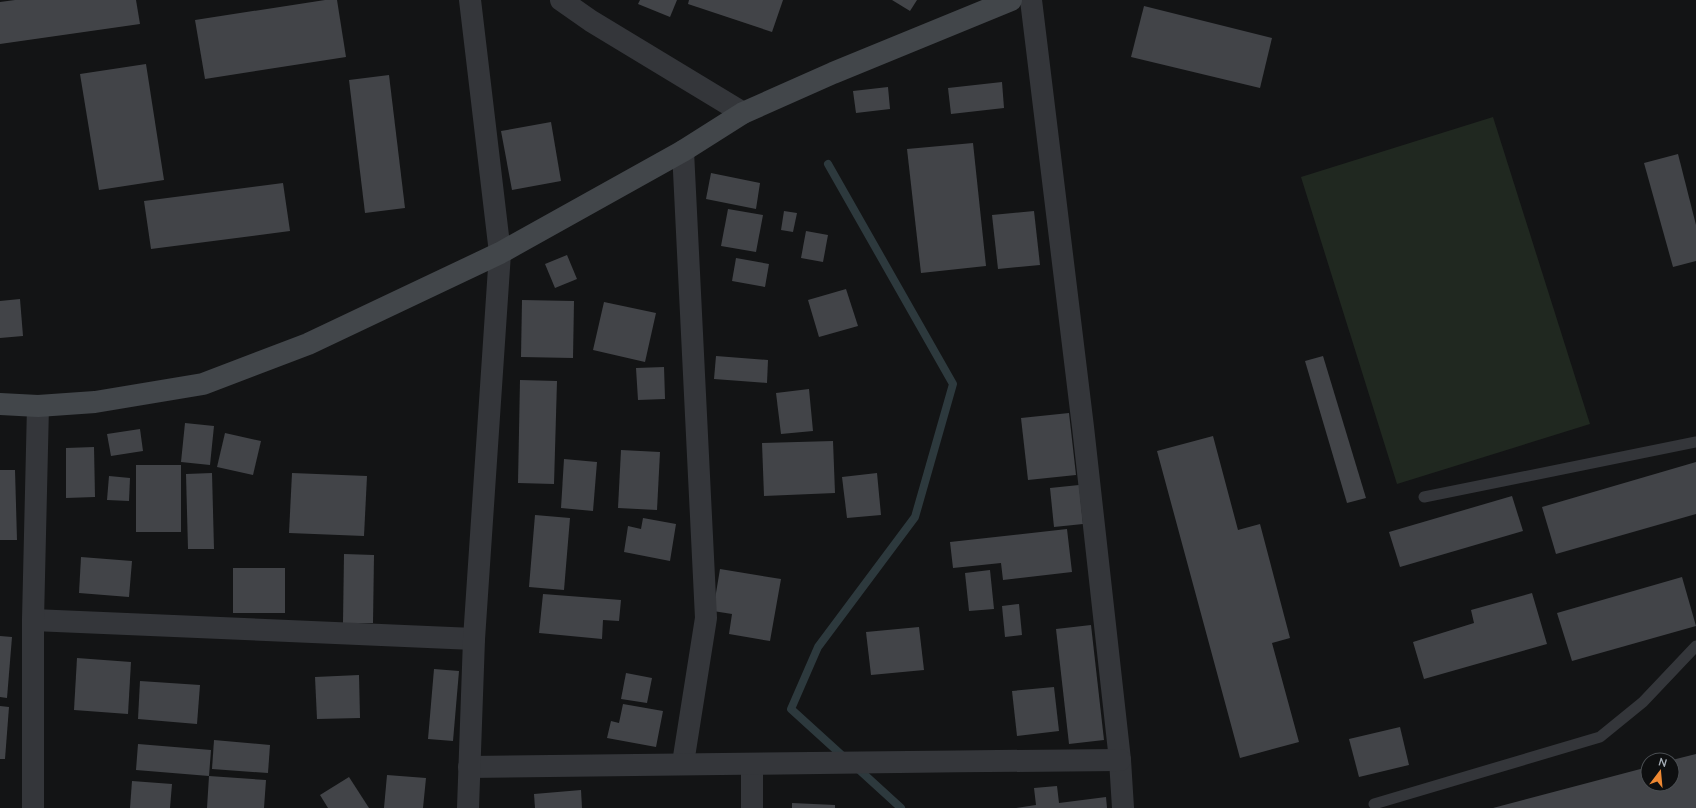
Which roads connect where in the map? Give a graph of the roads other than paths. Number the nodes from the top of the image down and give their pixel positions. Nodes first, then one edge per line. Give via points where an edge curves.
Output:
1 (470, 0) edge
2 (561, 0) edge
3 (1011, 0) edge
4 (1031, 0) edge
5 (743, 113) junction
6 (683, 151) junction
7 (500, 253) junction
8 (0, 404) edge
9 (38, 406) junction
10 (1696, 442) edge
11 (1424, 497) dead end
12 (33, 620) junction
13 (474, 639) junction
14 (1696, 646) edge
15 (1120, 760) junction
16 (683, 763) junction
17 (752, 764) junction
18 (469, 767) junction
19 (1374, 804) dead end
20 (33, 808) edge
21 (468, 808) edge
22 (752, 808) edge
23 (1122, 808) edge

1 - 7 street
2 - 5 street via 591,21
3 - 5 street
4 - 15 street
5 - 6 street
6 - 7 street
6 - 16 street via 706,618
7 - 9 street via 308,344 203,384 95,402
7 - 13 street
8 - 9 street
9 - 12 street
10 - 11 lane
12 - 13 street
12 - 20 street
13 - 18 street
14 - 19 lane via 1643,702 1600,737
15 - 17 street
15 - 23 street
16 - 17 street
16 - 18 street
17 - 22 street
18 - 21 street

